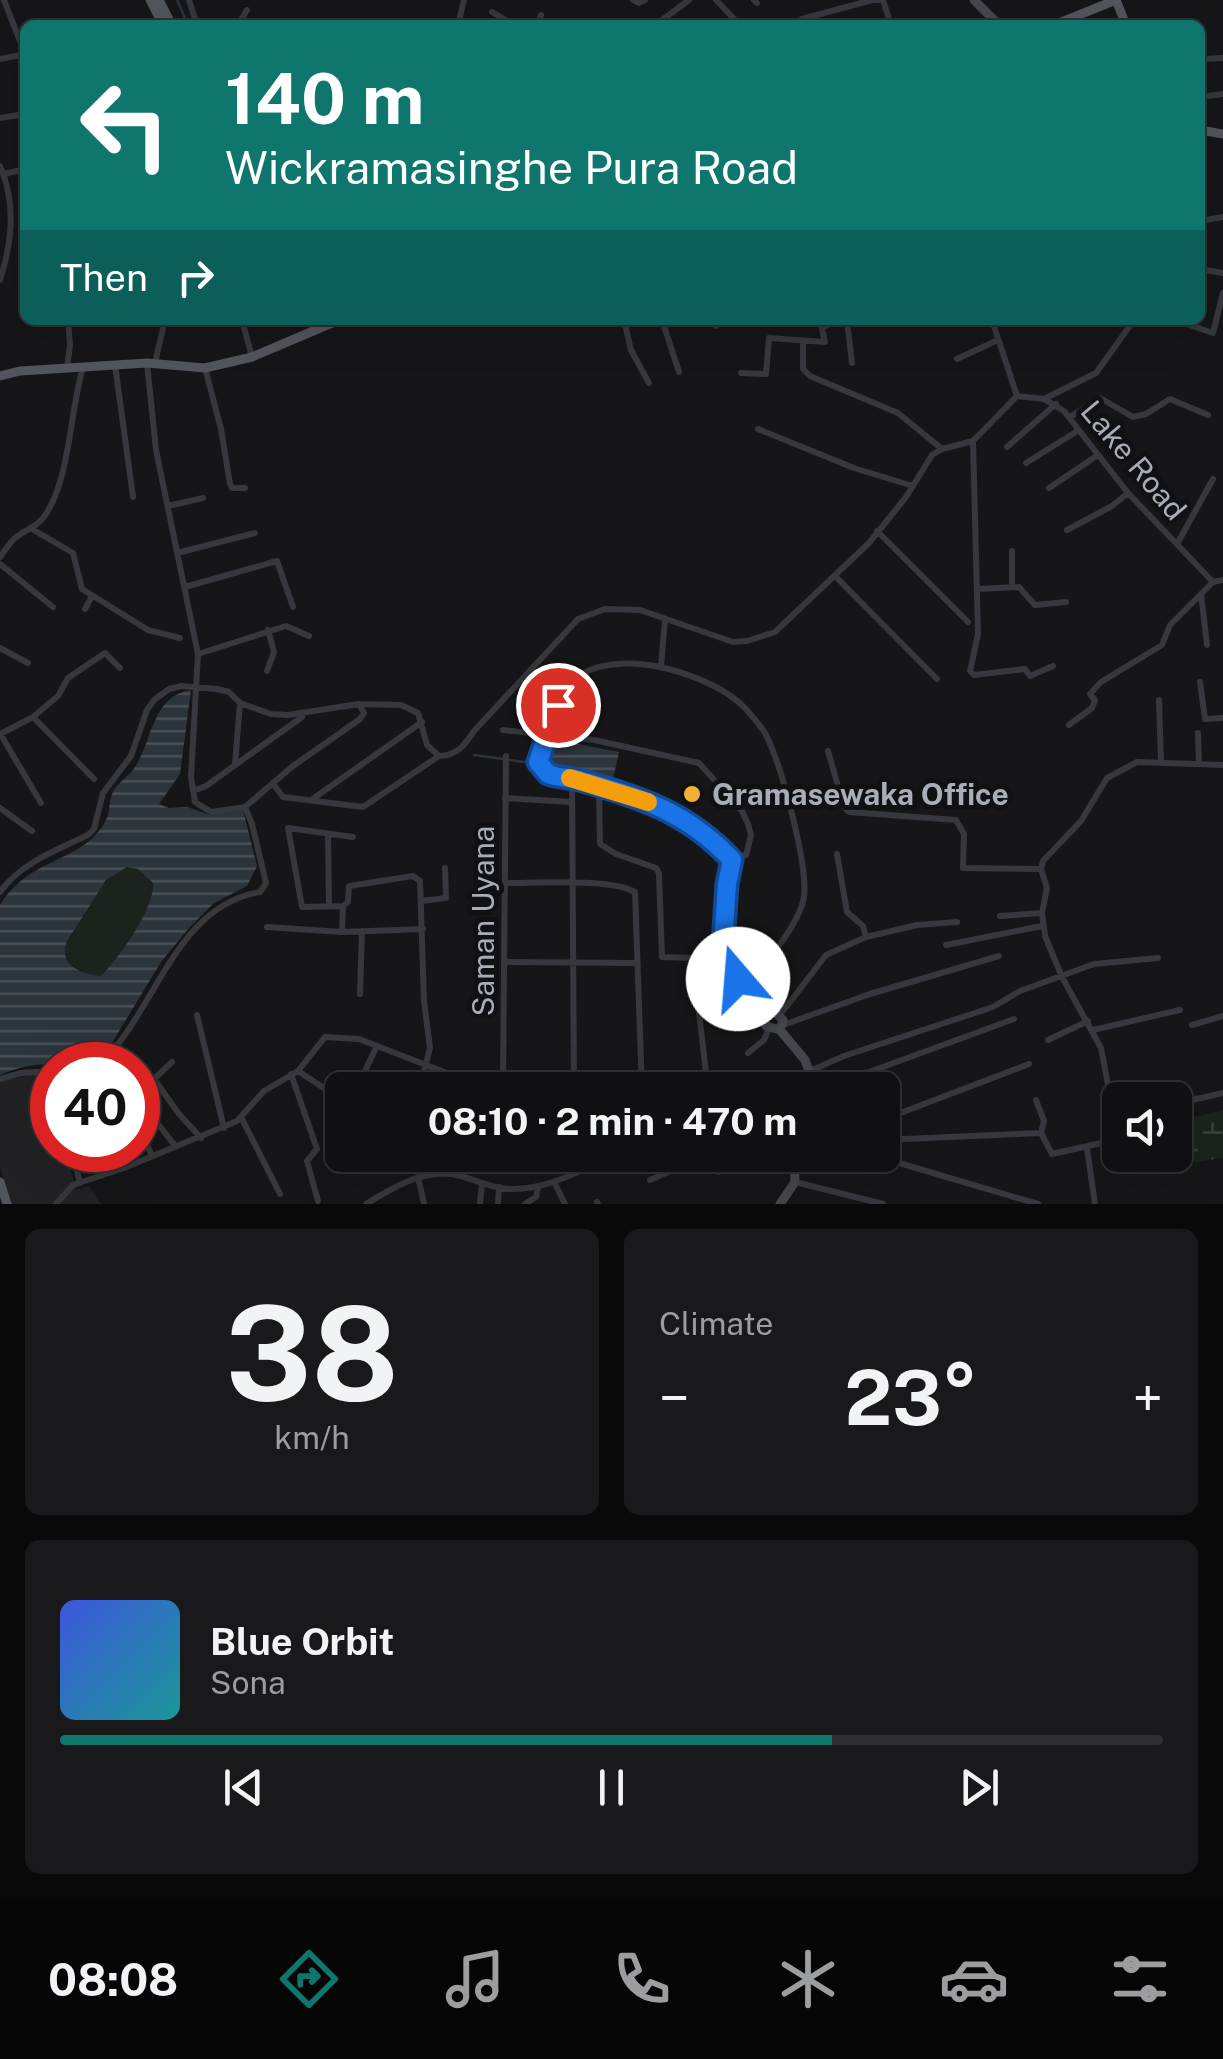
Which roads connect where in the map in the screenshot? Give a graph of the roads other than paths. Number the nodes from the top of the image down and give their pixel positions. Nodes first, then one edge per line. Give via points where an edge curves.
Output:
1 (4, 0) edge
2 (633, 0) edge
3 (645, 0) edge
4 (689, 0) edge
5 (716, 0) edge
6 (883, 0) edge
7 (974, 0) edge
8 (1116, 0) edge
9 (247, 10) dead end
10 (492, 12) dead end
11 (541, 15) dead end
12 (241, 20) edge
13 (506, 20) edge
14 (539, 20) edge
15 (662, 20) edge
16 (736, 20) edge
17 (800, 20) edge
18 (994, 20) edge
19 (1066, 20) edge
20 (20, 41) edge
21 (2, 170) edge
22 (0, 279) edge
23 (1223, 293) edge
24 (68, 325) edge
25 (164, 325) edge
26 (243, 325) edge
27 (328, 325) edge
28 (625, 325) edge
29 (664, 325) edge
30 (822, 325) edge
31 (848, 325) edge
32 (994, 325) edge
33 (1130, 325) edge
34 (1190, 325) edge
35 (998, 340) junction
36 (803, 341) junction
37 (252, 358) junction
38 (958, 359) dead end
39 (151, 362) junction
40 (852, 364) dead end
41 (114, 365) junction
42 (83, 367) junction
43 (66, 368) junction
44 (205, 368) junction
45 (679, 372) dead end
46 (741, 374) dead end
47 (0, 376) edge
48 (649, 383) dead end
49 (1017, 396) junction
50 (1044, 399) junction
51 (1056, 404) junction
52 (1208, 415) dead end
53 (1070, 417) junction
54 (758, 428) dead end
55 (1079, 430) junction
56 (973, 441) junction
57 (1007, 447) dead end
58 (942, 449) junction
59 (1098, 455) junction
60 (1026, 463) dead end
61 (1214, 479) dead end
62 (913, 486) junction
63 (245, 488) dead end
64 (1049, 488) dead end
65 (1128, 492) junction
66 (134, 497) dead end
67 (203, 498) dead end
68 (168, 506) junction
69 (32, 529) junction
70 (1067, 530) dead end
71 (877, 531) junction
72 (255, 533) dead end
73 (1177, 544) junction
74 (178, 552) junction
75 (1012, 552) dead end
76 (0, 560) edge
77 (835, 576) junction
78 (1223, 580) edge
79 (1213, 582) junction
80 (1012, 586) junction
81 (185, 587) junction
82 (977, 590) junction
83 (1201, 594) junction
84 (92, 596) junction
85 (1066, 602) dead end
86 (53, 606) dead end
87 (292, 607) dead end
88 (85, 609) dead end
89 (665, 619) junction
90 (968, 622) dead end
91 (268, 630) junction
92 (309, 636) dead end
93 (180, 638) dead end
94 (1207, 645) dead end
95 (0, 648) edge
96 (198, 654) junction
97 (28, 663) dead end
98 (661, 666) junction
99 (1053, 666) dead end
100 (120, 668) dead end
101 (267, 672) dead end
102 (936, 680) dead end
103 (1200, 682) dead end
104 (197, 686) junction
105 (1159, 700) dead end
106 (240, 703) junction
107 (359, 704) junction
108 (303, 713) junction
109 (33, 718) junction
110 (1223, 718) edge
111 (422, 722) junction
112 (1069, 725) dead end
113 (503, 730) dead end
114 (0, 734) edge
115 (546, 734) junction
116 (1198, 734) dead end
117 (828, 751) dead end
118 (439, 756) junction
119 (505, 759) dead end
120 (1161, 762) junction
121 (235, 764) junction
122 (1200, 764) junction
123 (1223, 765) edge
124 (544, 771) joint
125 (572, 778) junction
126 (94, 779) dead end
127 (274, 785) junction
128 (600, 786) junction
129 (193, 791) junction
130 (506, 798) junction
131 (313, 799) junction
132 (41, 802) dead end
133 (571, 802) junction
134 (245, 807) junction
135 (0, 808) edge
136 (32, 831) dead end
137 (328, 834) junction
138 (353, 837) dead end
139 (837, 854) dead end
140 (732, 860) junction
141 (445, 868) dead end
142 (1042, 869) junction
143 (506, 882) junction
144 (570, 884) junction
145 (0, 892) edge
146 (421, 901) junction
147 (329, 906) junction
148 (343, 906) junction
149 (1042, 913) junction
150 (1000, 916) dead end
151 (957, 922) dead end
152 (1042, 926) junction
153 (268, 927) dead end
154 (423, 929) junction
155 (362, 930) junction
156 (342, 932) junction
157 (866, 938) junction
158 (946, 945) dead end
159 (999, 956) dead end
160 (1158, 958) dead end
161 (722, 959) junction
162 (693, 960) junction
163 (506, 962) junction
164 (571, 962) junction
165 (635, 962) junction
166 (1062, 977) junction
167 (743, 984) junction
168 (360, 994) dead end
169 (764, 1010) junction
170 (1180, 1010) dead end
171 (198, 1015) dead end
172 (1223, 1016) edge
173 (1014, 1019) dead end
174 (1088, 1021) junction
175 (778, 1025) junction
176 (1192, 1025) dead end
177 (1093, 1030) junction
178 (1048, 1040) dead end
179 (121, 1042) edge
180 (377, 1046) junction
181 (748, 1053) dead end
182 (172, 1062) dead end
183 (1029, 1064) dead end
184 (426, 1066) junction
185 (809, 1071) joint
186 (30, 1072) edge
187 (295, 1072) junction
188 (365, 1072) edge
189 (424, 1072) edge
190 (442, 1072) edge
191 (508, 1072) edge
192 (574, 1072) edge
193 (642, 1072) edge
194 (706, 1072) edge
195 (869, 1072) edge
196 (0, 1079) edge
197 (1107, 1082) edge
198 (325, 1090) edge
199 (1223, 1093) edge
200 (1036, 1100) dead end
201 (1192, 1100) edge
202 (900, 1113) edge
203 (241, 1117) junction
204 (160, 1126) edge
205 (224, 1128) junction
206 (1041, 1134) junction
207 (201, 1138) junction
208 (900, 1139) edge
209 (1102, 1142) edge
210 (176, 1147) junction
211 (1088, 1148) junction
212 (160, 1153) edge
213 (900, 1163) edge
214 (77, 1172) edge
215 (109, 1172) edge
216 (577, 1172) edge
217 (666, 1172) edge
218 (795, 1172) edge
219 (418, 1177) junction
220 (650, 1180) dead end
221 (0, 1182) edge
222 (554, 1182) junction
223 (795, 1182) junction
224 (80, 1183) junction
225 (482, 1183) junction
226 (499, 1188) junction
227 (538, 1188) junction
228 (280, 1194) dead end
229 (318, 1201) dead end
230 (2, 1204) edge
231 (56, 1204) edge
232 (366, 1204) edge
233 (424, 1204) edge
234 (480, 1204) edge
235 (498, 1204) edge
236 (526, 1204) edge
237 (565, 1204) edge
238 (780, 1204) edge
239 (884, 1204) edge
240 (1038, 1204) edge
241 (1095, 1204) edge

1 - 20 street
2 - 3 street
4 - 15 street
5 - 16 street
6 - 17 street
7 - 18 street
8 - 19 main road
9 - 12 street
10 - 13 street
11 - 14 street
21 - 22 street via 12,218
23 - 34 street via 1213,333
24 - 43 street
25 - 39 street
26 - 37 street
27 - 37 main road
28 - 48 street
29 - 45 street
30 - 36 street via 824,342
31 - 40 street
32 - 35 street
33 - 50 street via 1096,373
35 - 38 street
35 - 49 street
36 - 46 street via 769,338 766,374
36 - 58 street via 803,369 810,376 898,413
37 - 44 main road
39 - 41 main road
39 - 44 main road
39 - 68 street via 156,450
41 - 42 main road
41 - 66 street
42 - 43 main road
42 - 69 street via 60,479 50,508
43 - 47 main road
44 - 63 street via 230,484
49 - 50 street, Lake Road
49 - 56 street
50 - 51 street, Lake Road
51 - 53 street, Lake Road
51 - 57 street
52 - 53 street via 1170,399 1133,417 1100,398
53 - 55 street, Lake Road
54 - 62 street
55 - 59 street, Lake Road
55 - 60 street
56 - 58 street
56 - 82 street
58 - 62 street
59 - 64 street
59 - 65 street, Lake Road
61 - 73 street
62 - 71 street
65 - 70 street
65 - 73 street, Lake Road
67 - 68 street
68 - 74 street
69 - 76 street via 14,539
69 - 84 street via 73,553 80,585
71 - 77 street
71 - 90 street
72 - 74 street
73 - 79 street, Lake Road
74 - 81 street
75 - 80 street
76 - 86 street
77 - 89 street via 774,632 747,642
77 - 102 street
78 - 79 street
79 - 83 street
80 - 82 street
80 - 85 street via 1035,605
81 - 87 street via 277,560
81 - 96 street
82 - 99 street via 974,675 1025,669 1030,676
83 - 94 street
83 - 112 street via 1170,625 1162,646 1102,682 1090,694 1092,708
84 - 88 street
84 - 93 street via 148,630
89 - 98 street
89 - 118 street via 623,607 578,619 461,750
91 - 92 street via 286,626
91 - 96 street
91 - 101 street via 274,652
95 - 97 street
96 - 104 street
98 - 115 street via 582,674 566,690
98 - 167 street via 743,706 764,732 800,851 801,908
100 - 109 street via 105,652 68,678
103 - 110 street via 1205,720
104 - 106 street via 229,692
104 - 129 street
104 - 145 street via 169,689 154,700 88,835 34,862
105 - 120 street
106 - 108 street via 271,714
106 - 121 street
107 - 108 street
107 - 111 street via 401,705
107 - 127 street via 360,719
108 - 121 street
109 - 114 street
109 - 126 street
111 - 118 street via 427,745
111 - 131 street
113 - 115 street
114 - 132 street
115 - 124 street via 538,762
115 - 140 street via 698,762 748,824 750,848
116 - 122 street
117 - 142 street via 849,812 956,820 964,834 962,868
118 - 131 street via 363,807
119 - 130 street, Saman Uyana
120 - 122 street
120 - 142 street via 1137,762 1108,778
121 - 129 street
122 - 123 street
124 - 125 street
125 - 128 street
125 - 133 street
127 - 131 street via 283,797
127 - 134 street
128 - 140 street via 680,816
128 - 162 street via 600,844 656,868 662,958
129 - 134 street via 203,810
130 - 133 street
130 - 143 street, Saman Uyana
133 - 144 street
134 - 179 street via 266,883 260,892 216,908 203,922
135 - 136 street
137 - 138 street
137 - 147 street
137 - 147 street via 288,828 302,907
139 - 157 street via 847,912
140 - 161 street
141 - 146 street via 446,898
142 - 149 street
143 - 144 street
143 - 163 street, Saman Uyana
144 - 164 street
144 - 165 street via 634,892
146 - 148 street via 420,881 413,876 349,886
146 - 154 street
147 - 148 street
148 - 156 street
149 - 150 street
149 - 152 street
151 - 157 street
152 - 158 street
152 - 166 street
153 - 156 street
154 - 155 street
154 - 184 street
155 - 156 street
155 - 168 street
157 - 175 street via 822,958
159 - 175 street
160 - 166 street via 1094,964
161 - 162 street
161 - 167 street
162 - 194 street
163 - 164 street
163 - 191 street, Saman Uyana
164 - 165 street
164 - 192 street
165 - 193 street
166 - 174 street
166 - 185 street
167 - 169 street
169 - 175 street via 770,1008
169 - 175 street via 763,1022
170 - 177 street
171 - 205 street
172 - 176 street
173 - 195 street
174 - 177 street
174 - 178 street
175 - 181 street
175 - 185 street
177 - 197 street
180 - 184 street
180 - 187 street via 325,1037
180 - 188 street
182 - 207 street via 154,1079
183 - 202 street
184 - 189 street
184 - 190 street
186 - 196 street
187 - 198 street
187 - 203 street via 264,1091
187 - 229 street via 317,1149 307,1161
199 - 201 street
200 - 206 street
203 - 205 street
203 - 228 street
204 - 210 street
205 - 207 street
206 - 208 street
206 - 211 street via 1052,1154
207 - 210 street
209 - 211 street
210 - 212 street
211 - 241 street
213 - 240 street
214 - 224 street
215 - 224 street
216 - 222 street
217 - 220 street
218 - 223 street
219 - 225 street via 453,1174
219 - 232 street
219 - 233 street
221 - 230 main road
222 - 227 street
222 - 237 street
223 - 238 street
223 - 239 street
224 - 231 street
225 - 226 street
225 - 234 street
226 - 227 street
226 - 235 street
227 - 236 street

